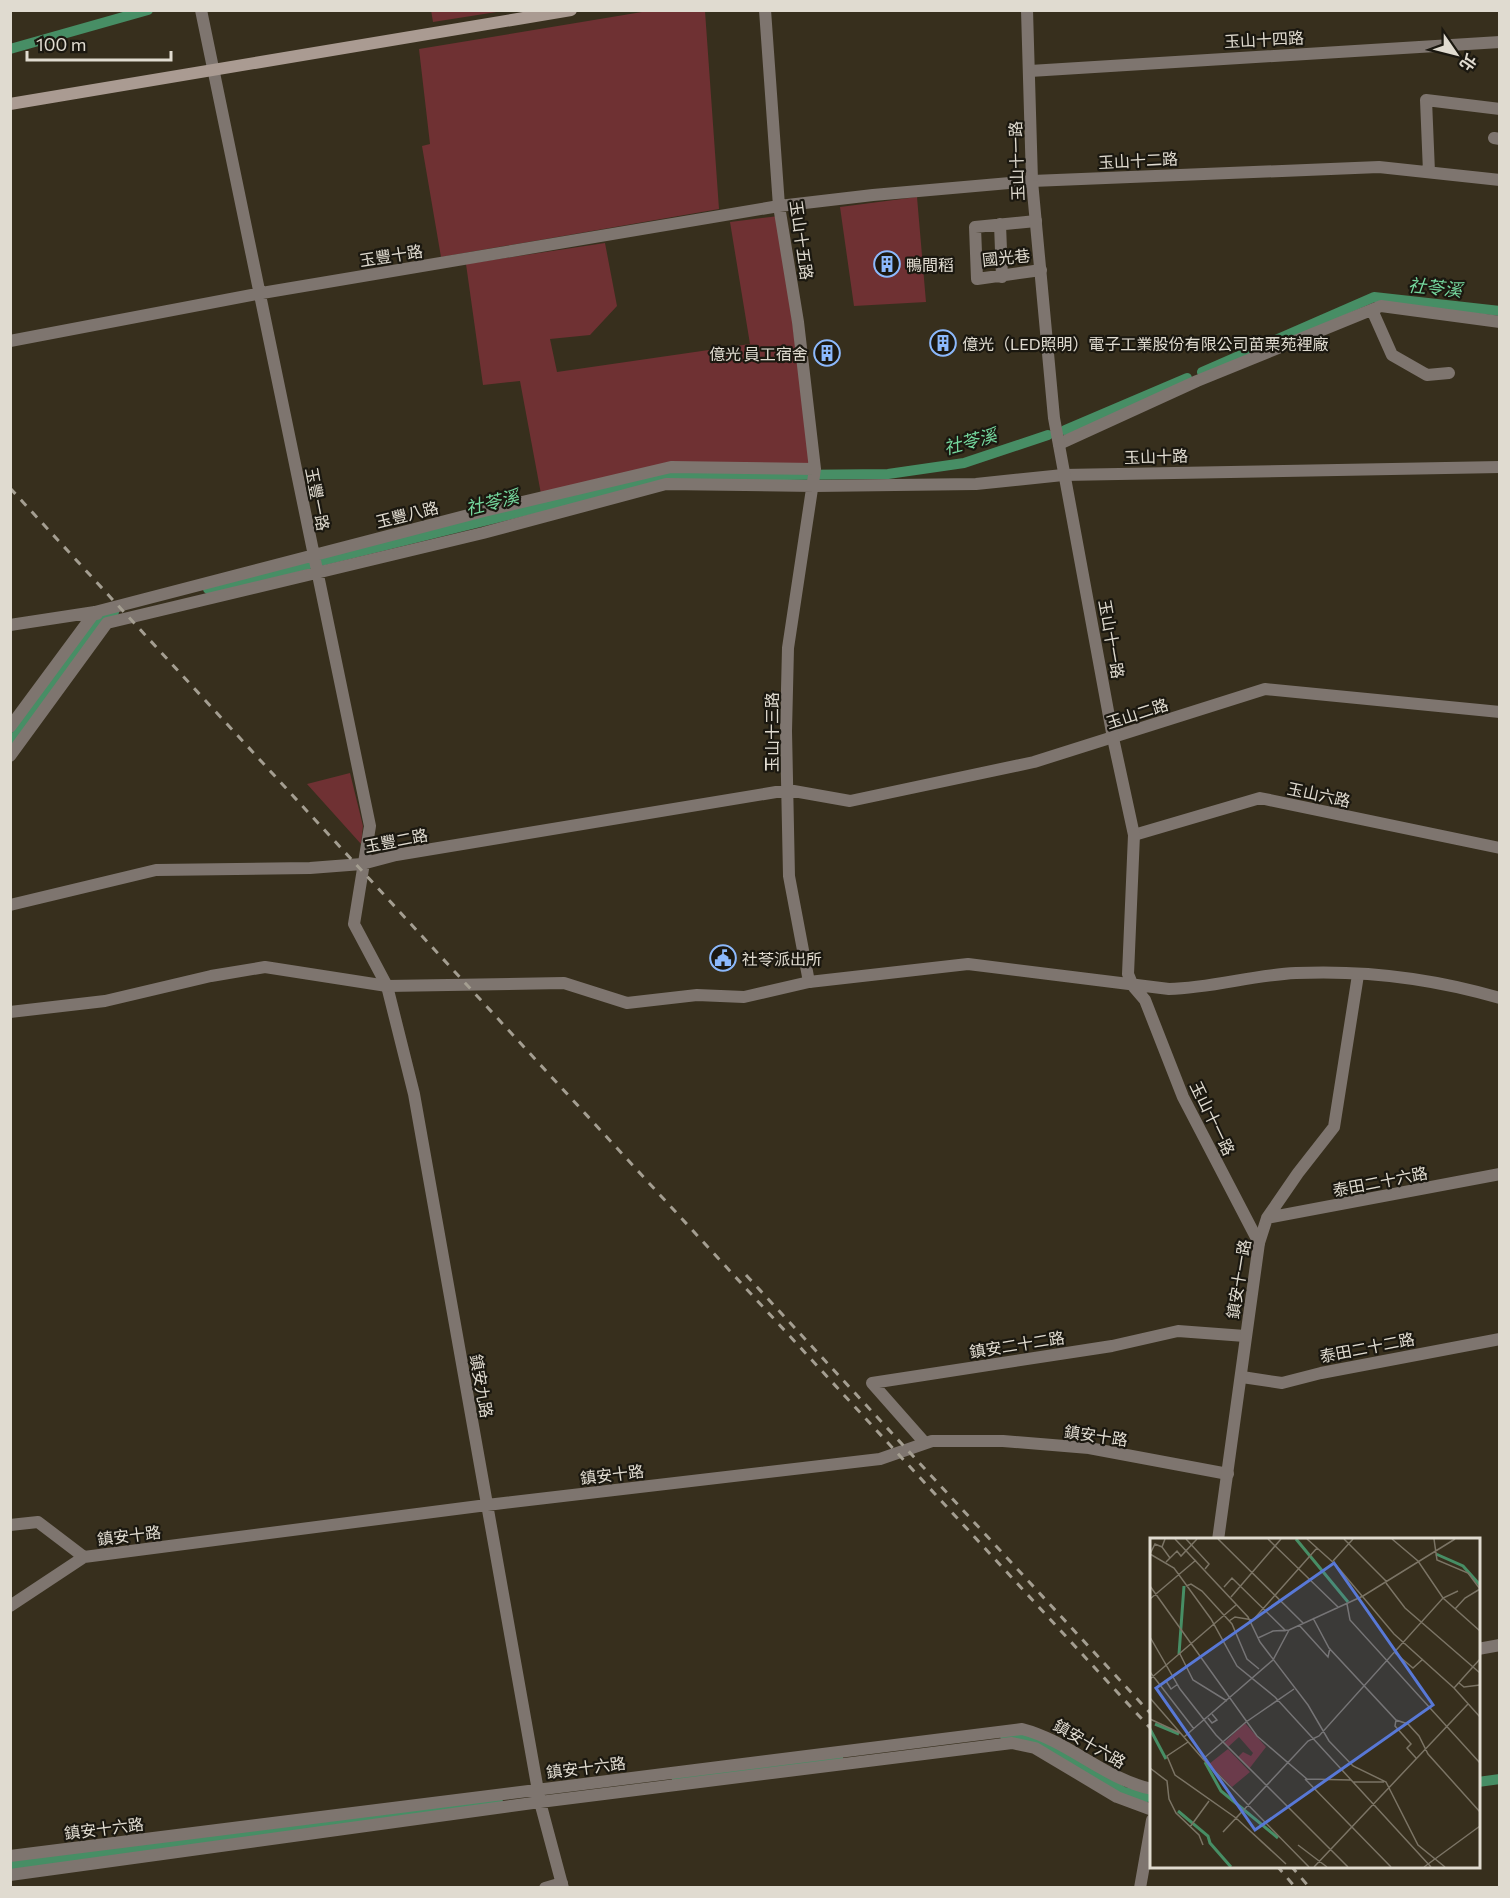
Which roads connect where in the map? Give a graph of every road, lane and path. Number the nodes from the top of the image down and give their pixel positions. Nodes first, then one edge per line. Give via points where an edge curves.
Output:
1 (201, 10) edge
2 (571, 10) edge
3 (765, 10) edge
4 (1027, 10) edge
5 (1500, 42) edge
6 (215, 70) junction
7 (1030, 70) junction
8 (10, 104) edge
9 (1500, 108) edge
10 (1429, 172) junction
11 (1500, 180) edge
12 (1032, 181) junction
13 (779, 206) junction
14 (1036, 221) junction
15 (1000, 224) junction
16 (1041, 270) junction
17 (1002, 277) junction
18 (261, 293) junction
19 (1372, 310) junction
20 (1500, 321) edge
21 (10, 341) edge
22 (1449, 373) dead end
23 (1059, 444) junction
24 (1500, 467) edge
25 (1063, 475) junction
26 (815, 478) junction
27 (314, 564) junction
28 (101, 617) junction
29 (10, 625) edge
30 (1500, 712) edge
31 (10, 727) edge
32 (1113, 738) junction
33 (10, 756) edge
34 (788, 790) junction
35 (1134, 835) junction
36 (1500, 848) edge
37 (362, 864) junction
38 (10, 905) edge
39 (1358, 975) junction
40 (809, 982) junction
41 (387, 986) junction
42 (1133, 986) junction
43 (1500, 998) edge
44 (10, 1012) edge
45 (1500, 1174) edge
46 (1267, 1218) junction
47 (1259, 1243) junction
48 (1245, 1336) junction
49 (1500, 1339) edge
50 (1242, 1377) junction
51 (925, 1443) junction
52 (1228, 1474) junction
53 (487, 1505) junction
54 (10, 1525) edge
55 (1218, 1538) edge
56 (84, 1557) junction
57 (10, 1606) edge
58 (1500, 1645) edge
59 (1480, 1649) edge
60 (1150, 1789) edge
61 (539, 1795) junction
62 (1150, 1809) edge
63 (1150, 1831) edge
64 (10, 1856) edge
65 (10, 1875) edge
66 (562, 1885) edge
67 (545, 1887) edge
68 (1140, 1887) edge

1 - 6 street, 玉豐一路
2 - 6 main road
3 - 13 street, 玉山十五路
4 - 7 street, 玉山十一路
5 - 7 street, 玉山十四路
6 - 8 main road
6 - 18 street, 玉豐一路
7 - 12 street, 玉山十一路
9 - 10 street via 1426,100
10 - 11 street, 玉山十二路
10 - 12 street, 玉山十二路 via 1379,167
12 - 13 street, 玉山十二路
12 - 14 street, 玉山十一路
13 - 18 street, 玉豐十路
13 - 26 street, 玉山十五路 via 798,322
14 - 15 street, 國光巷
14 - 16 street, 玉山十一路
15 - 17 street
15 - 17 street, 國光巷 via 975,227 977,279
16 - 17 street, 國光巷
16 - 23 street, 玉山十一路 via 1052,407
18 - 21 street, 玉豐十路
18 - 27 street, 玉豐一路
19 - 20 street via 1381,306
19 - 22 street via 1392,355 1427,375
19 - 23 street via 1197,381
23 - 25 street, 玉山十一路
24 - 25 street, 玉山十路
25 - 26 street, 玉山十路 via 976,484
25 - 32 street, 玉山十一路
26 - 27 street via 666,484 483,533
26 - 27 street, 玉豐八路 via 671,467
26 - 34 street, 玉山十三路 via 788,648
27 - 28 street, 玉豐八路
27 - 37 street, 玉豐一路 via 370,826
28 - 29 street, 玉豐八路
28 - 31 street
28 - 33 street
30 - 32 street, 玉山二路 via 1265,689
32 - 34 street, 玉山二路 via 1034,762 850,801
32 - 35 street, 玉山十一路
34 - 37 street, 玉豐二路 via 396,855
34 - 40 street, 玉山十三路 via 789,876
35 - 36 street, 玉山六路 via 1260,798
35 - 42 street, 玉山十一路 via 1128,958
37 - 38 street, 玉豐二路 via 156,870
37 - 41 street, 玉豐一路 via 354,924
39 - 42 street via 1294,973 1199,988
39 - 43 street via 1439,982
39 - 46 street, 鎮安十一路 via 1335,1127
40 - 41 street via 744,997 697,994 627,1003 564,983
40 - 42 street via 968,964
41 - 44 street via 265,968 105,1000
41 - 53 street, 鎮安九路 via 414,1094
42 - 47 street, 玉山十一路 via 1145,1000 1183,1097
45 - 46 street, 泰田二十六路
46 - 47 street, 鎮安十一路
47 - 48 street, 鎮安十一路
48 - 50 street, 鎮安十一路
48 - 51 street, 鎮安二十二路 via 1178,1331 1112,1347 872,1383
49 - 50 street, 泰田二十二路 via 1282,1383
50 - 52 street, 鎮安十一路
51 - 52 street, 鎮安十路 via 1003,1441 1089,1448
51 - 53 street, 鎮安十路 via 880,1459
52 - 55 street, 鎮安十一路
53 - 56 street, 鎮安十路
53 - 61 street, 鎮安九路
54 - 56 street via 38,1522
56 - 57 street, 鎮安十路
58 - 59 street
60 - 61 street, 鎮安十六路 via 1128,1784 1043,1734 1022,1729
61 - 62 street via 1012,1743 1035,1748 1117,1797
61 - 64 street, 鎮安十六路
61 - 65 street
61 - 66 street, 鎮安九路
63 - 68 street
66 - 67 street

